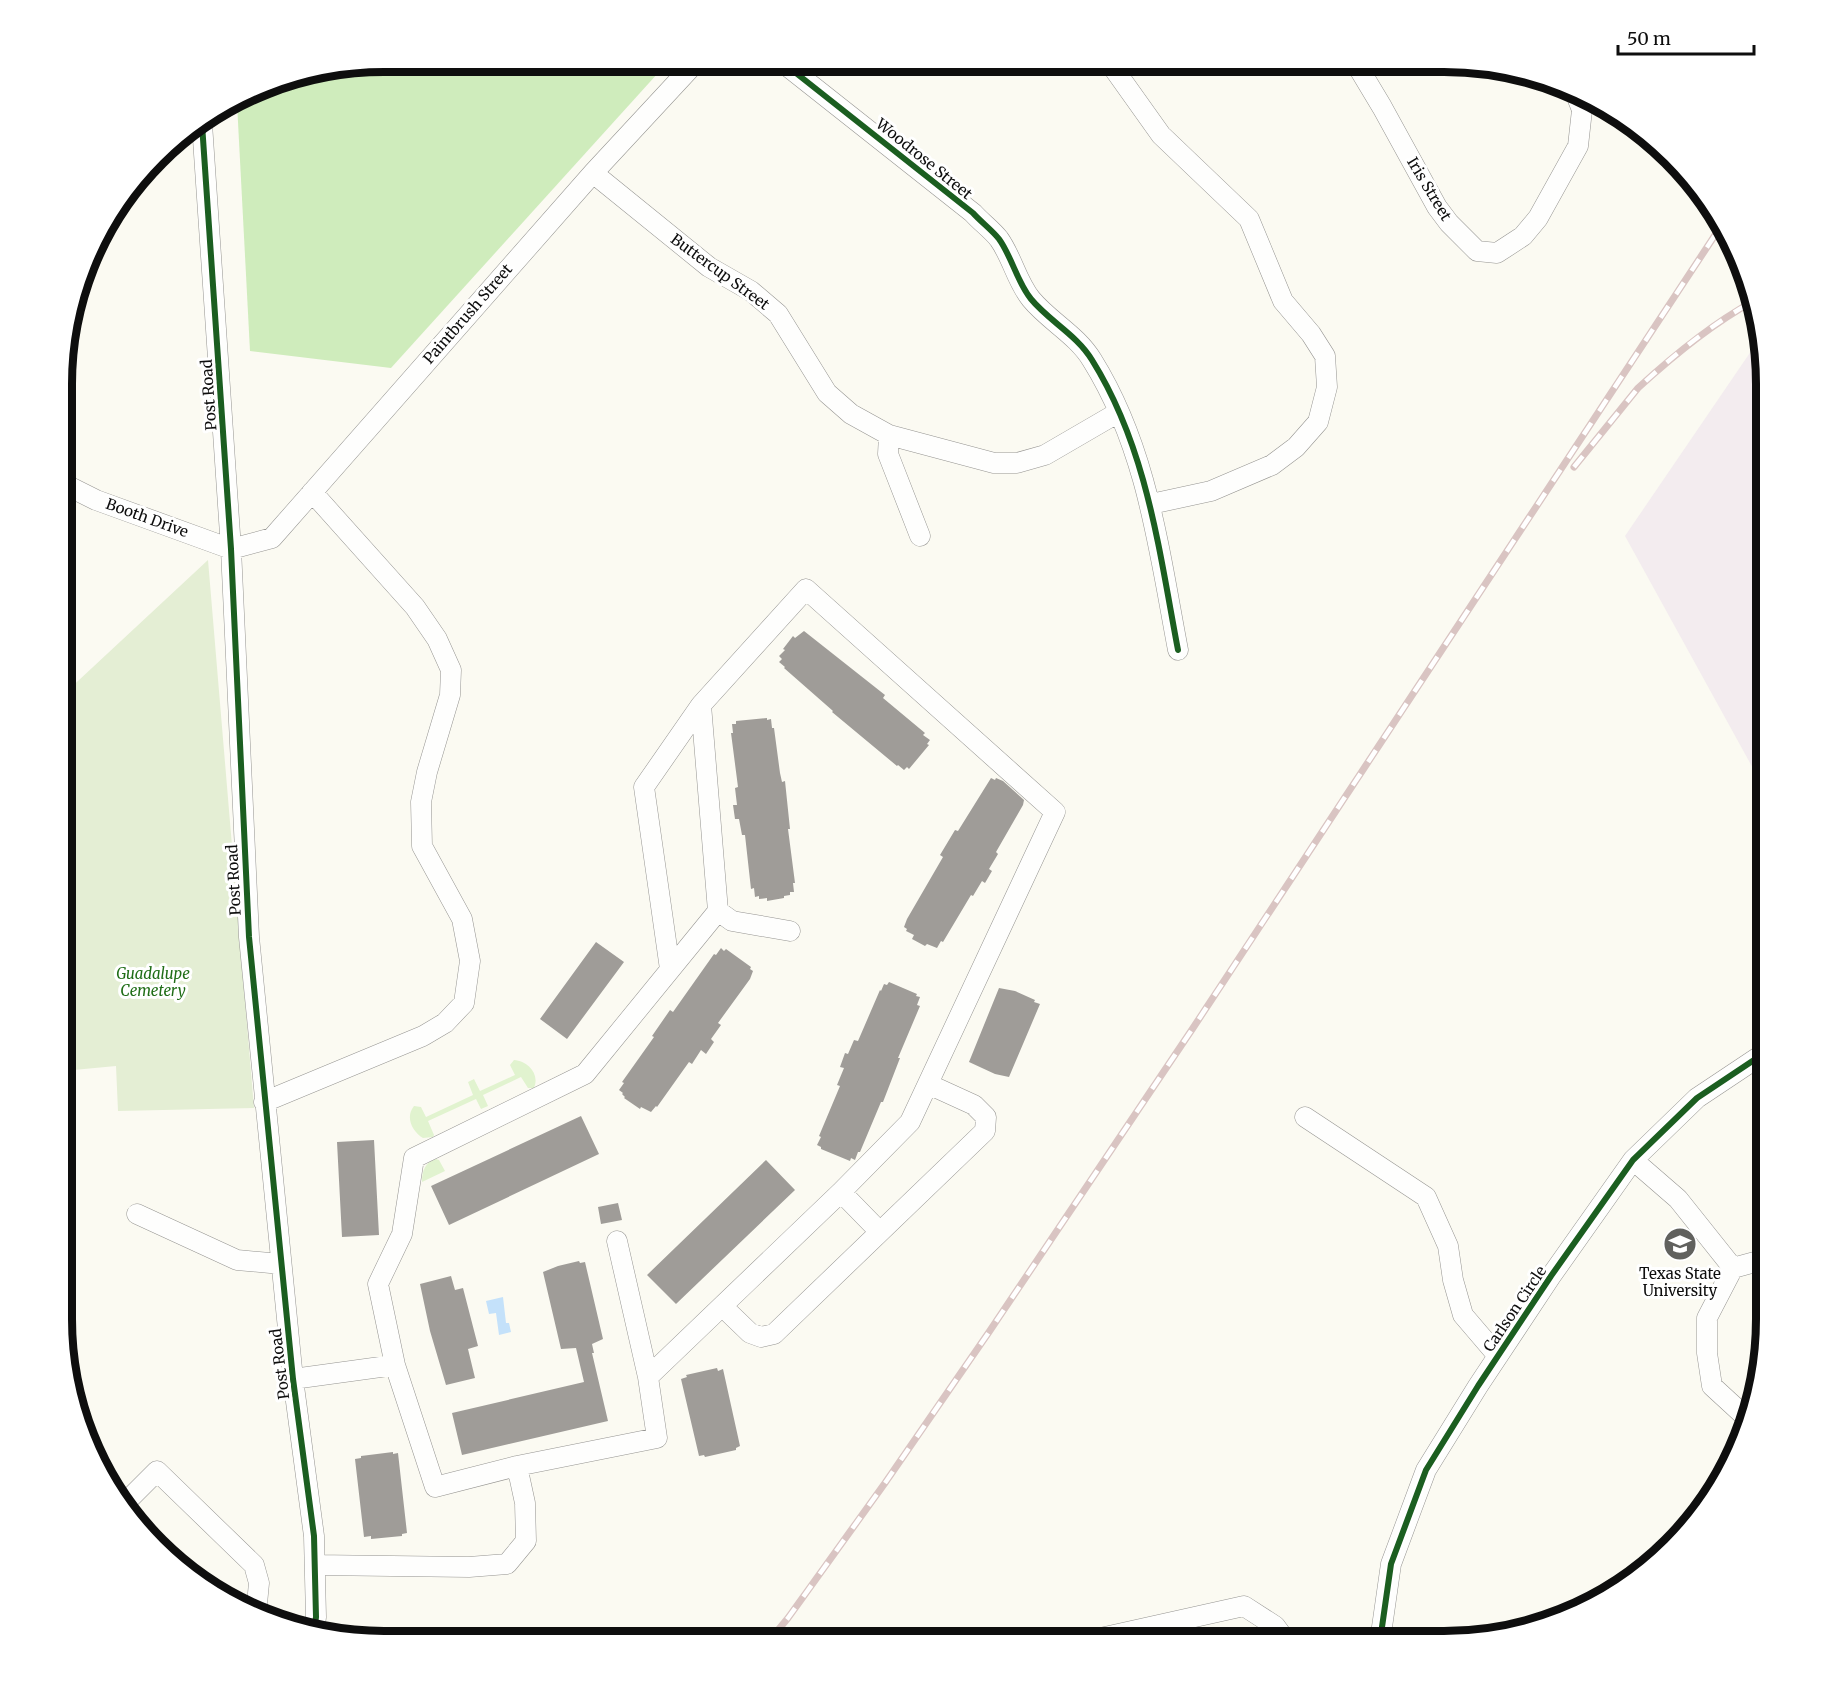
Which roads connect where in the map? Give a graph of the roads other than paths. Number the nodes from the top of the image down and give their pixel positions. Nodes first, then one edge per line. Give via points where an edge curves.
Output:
1 (687, 72) edge
2 (795, 72) edge
3 (1116, 72) edge
4 (1361, 72) edge
5 (1579, 103) edge
6 (202, 131) edge
7 (592, 173) junction
8 (1119, 412) junction
9 (889, 435) junction
10 (72, 488) edge
11 (312, 492) junction
12 (1151, 504) junction
13 (920, 537) dead end
14 (231, 549) junction
15 (1178, 650) dead end
16 (701, 705) junction
17 (718, 910) junction
18 (790, 932) dead end
19 (670, 969) junction
20 (1756, 1059) edge
21 (928, 1084) junction
22 (264, 1102) junction
23 (1305, 1116) dead end
24 (1632, 1160) junction
25 (841, 1192) junction
26 (137, 1214) dead end
27 (880, 1232) junction
28 (617, 1241) dead end
29 (1756, 1262) edge
30 (281, 1264) junction
31 (1733, 1268) junction
32 (722, 1306) junction
33 (1498, 1356) junction
34 (395, 1365) junction
35 (648, 1377) junction
36 (293, 1379) junction
37 (1741, 1413) edge
38 (517, 1466) junction
39 (129, 1499) edge
40 (315, 1565) junction
41 (257, 1604) edge
42 (315, 1623) edge
43 (1132, 1631) edge
44 (1279, 1631) edge
45 (1381, 1631) edge

1 - 7 street, Paintbrush Street
2 - 8 street, Woodrose Street via 937,183 999,239 1030,299 1092,358
3 - 12 street via 1161,135 1249,219 1283,301 1325,356 1328,387 1318,422 1296,447 1272,465 1211,491
4 - 5 street, Iris Street via 1437,207 1477,251 1497,253 1523,236 1538,218 1578,146 1582,110
6 - 14 street, Post Road
7 - 9 street, Buttercup Street via 709,267 751,291 778,314 827,393 851,414
7 - 11 street, Paintbrush Street
8 - 9 street, Buttercup Street via 1045,455 1017,463 994,463
8 - 12 street, Woodrose Street
9 - 13 street via 888,454
10 - 14 street, Booth Drive
11 - 14 street, Paintbrush Street via 272,538
11 - 22 street via 415,607 437,639 451,670 450,695 421,802 422,846 462,919 470,960 464,1003 445,1023 423,1036
12 - 15 street, Woodrose Street
14 - 22 street, Post Road via 249,937
16 - 17 street
16 - 19 street via 644,787
16 - 21 street via 806,590 1055,812
17 - 18 street via 732,921
17 - 19 street
19 - 34 street via 585,1074 414,1158 402,1234 378,1284
20 - 24 street, Carlson Circle via 1697,1098
21 - 25 street via 910,1122
21 - 27 street via 974,1105 986,1117 985,1131
22 - 30 street, Post Road
23 - 33 street via 1426,1197 1448,1246 1463,1315
24 - 31 street via 1678,1199
24 - 33 street, Carlson Circle
25 - 27 street
25 - 32 street
26 - 30 street via 237,1260
27 - 32 street via 774,1334 761,1337 750,1333
28 - 35 street
29 - 31 street
30 - 36 street, Post Road
31 - 37 street via 1707,1318 1707,1353 1712,1386
32 - 35 street
33 - 45 street, Carlson Circle via 1426,1470 1391,1564
34 - 36 street
34 - 38 street via 435,1487
35 - 38 street via 657,1438
36 - 40 street, Post Road
38 - 40 street via 525,1503 526,1541 507,1564
39 - 41 street via 157,1471 254,1565 259,1583
40 - 42 street, Post Road
43 - 44 street via 1244,1606

